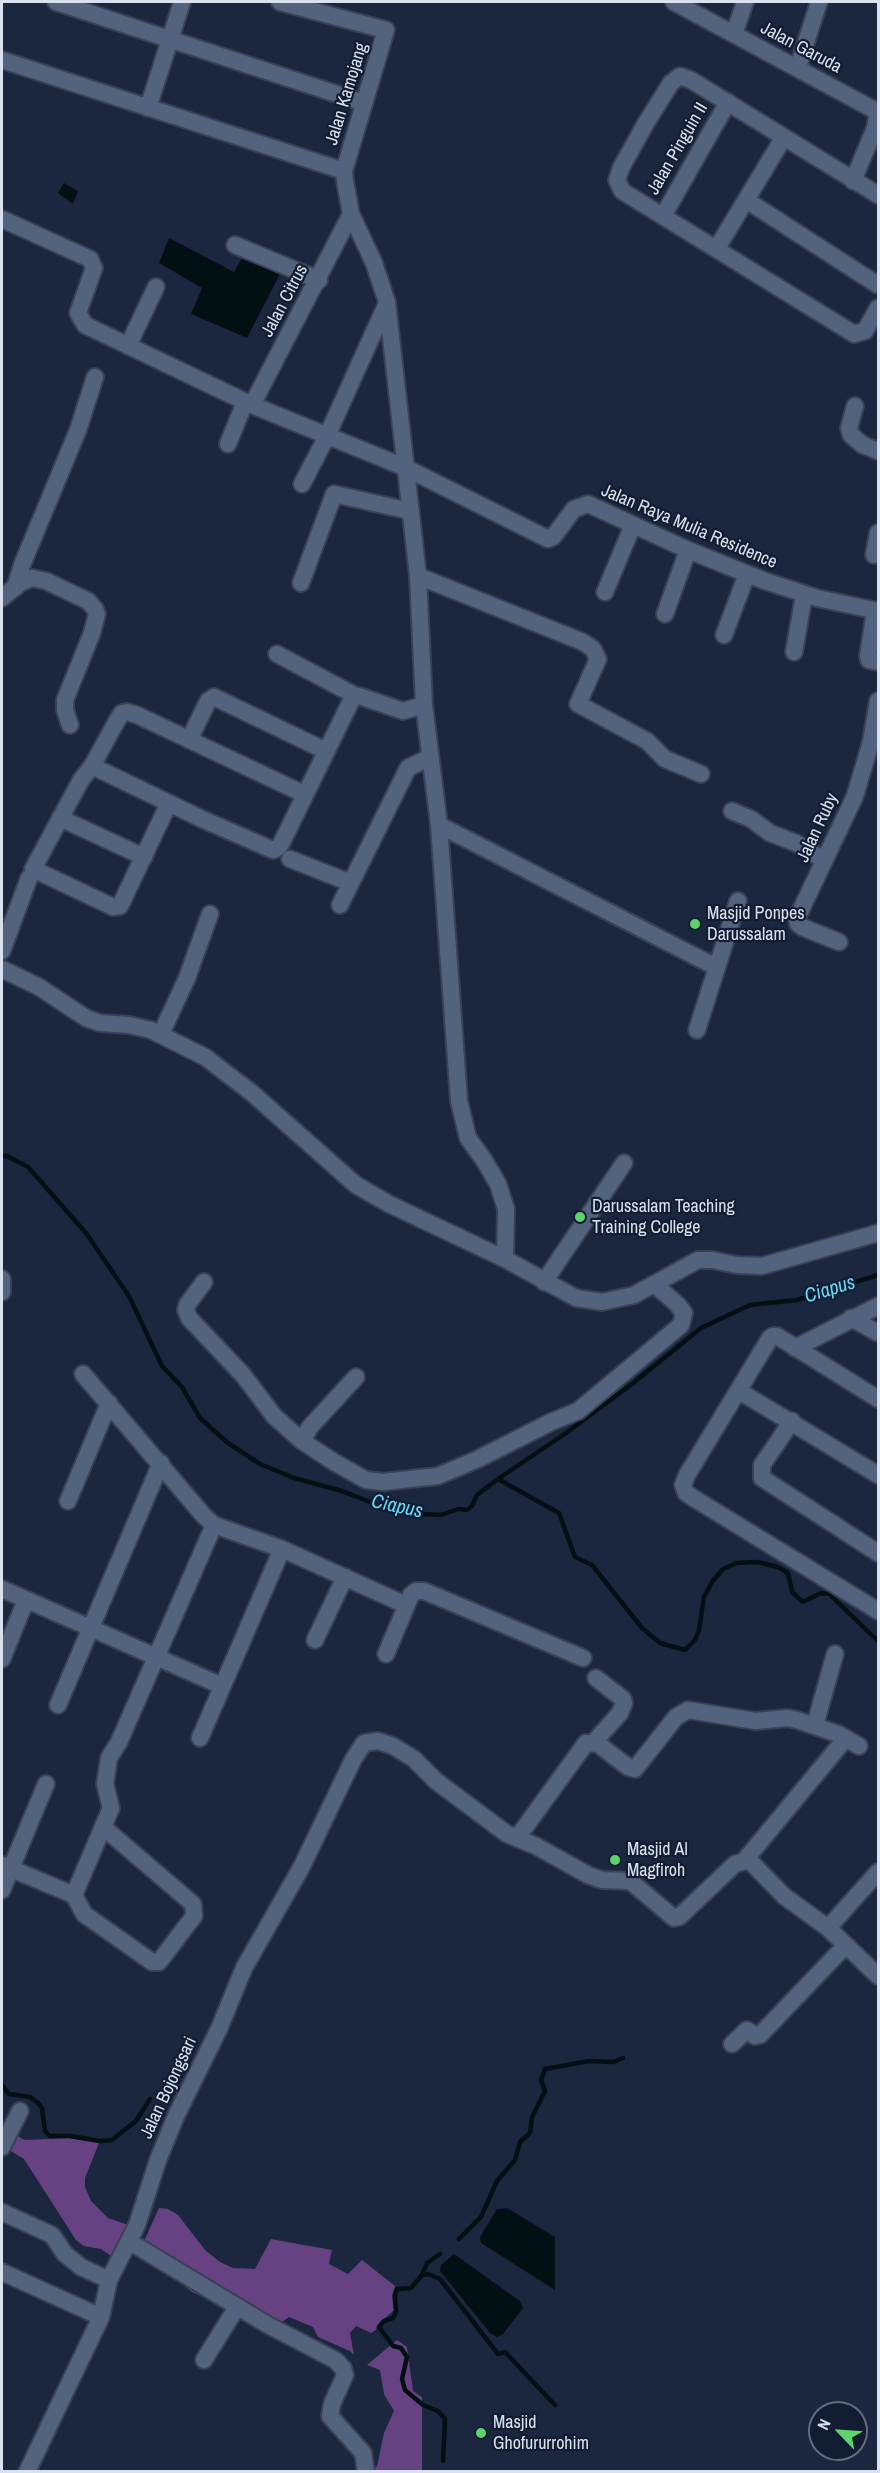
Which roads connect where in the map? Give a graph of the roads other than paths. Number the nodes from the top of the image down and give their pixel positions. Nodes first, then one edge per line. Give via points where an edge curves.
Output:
1 (56, 2) edge
2 (182, 2) edge
3 (280, 2) edge
4 (674, 2) edge
5 (745, 2) edge
6 (819, 2) edge
7 (734, 34) junction
8 (170, 39) junction
9 (2, 60) edge
10 (798, 67) junction
11 (728, 102) junction
12 (364, 103) junction
13 (148, 108) junction
14 (878, 112) edge
15 (784, 137) junction
16 (344, 171) junction
17 (853, 181) junction
18 (879, 195) edge
19 (746, 200) junction
20 (351, 214) junction
21 (663, 216) junction
22 (2, 219) edge
23 (235, 245) dead end
24 (717, 248) junction
25 (319, 280) junction
26 (879, 285) edge
27 (156, 287) dead end
28 (387, 302) junction
29 (879, 308) edge
30 (128, 346) junction
31 (95, 377) dead end
32 (249, 404) junction
33 (855, 406) dead end
34 (327, 436) junction
35 (228, 444) dead end
36 (879, 451) edge
37 (404, 467) junction
38 (302, 484) dead end
39 (410, 511) junction
40 (633, 525) junction
41 (879, 533) edge
42 (688, 550) junction
43 (874, 555) dead end
44 (747, 574) junction
45 (418, 576) junction
46 (301, 583) dead end
47 (15, 588) junction
48 (605, 592) dead end
49 (804, 594) junction
50 (2, 598) edge
51 (877, 611) edge
52 (665, 614) dead end
53 (724, 635) dead end
54 (794, 652) dead end
55 (277, 654) dead end
56 (879, 662) edge
57 (356, 696) junction
58 (879, 701) edge
59 (424, 705) junction
60 (70, 725) dead end
61 (189, 740) junction
62 (326, 752) junction
63 (430, 757) junction
64 (92, 766) junction
65 (701, 774) dead end
66 (304, 794) junction
67 (169, 803) junction
68 (732, 811) dead end
69 (60, 818) junction
70 (439, 825) junction
71 (144, 857) junction
72 (290, 859) dead end
73 (824, 860) junction
74 (29, 878) dead end
75 (351, 883) junction
76 (738, 901) dead end
77 (340, 905) dead end
78 (210, 914) dead end
79 (839, 942) dead end
80 (2, 951) edge
81 (716, 968) junction
82 (2, 969) edge
83 (698, 1030) dead end
84 (161, 1034) junction
85 (624, 1163) dead end
86 (879, 1233) edge
87 (505, 1259) junction
88 (2, 1279) edge
89 (204, 1282) dead end
90 (544, 1282) junction
91 (655, 1285) junction
92 (2, 1292) edge
93 (879, 1306) edge
94 (851, 1318) junction
95 (879, 1333) edge
96 (795, 1348) junction
97 (83, 1374) dead end
98 (356, 1377) dead end
99 (739, 1391) junction
100 (879, 1399) edge
101 (109, 1404) junction
102 (792, 1421) junction
103 (302, 1441) junction
104 (161, 1463) junction
105 (879, 1475) edge
106 (68, 1501) dead end
107 (214, 1525) junction
108 (282, 1549) junction
109 (879, 1553) edge
110 (345, 1577) junction
111 (2, 1589) edge
112 (26, 1600) junction
113 (406, 1605) junction
114 (879, 1611) edge
115 (91, 1628) junction
116 (315, 1640) dead end
117 (386, 1654) dead end
118 (835, 1654) dead end
119 (157, 1656) junction
120 (583, 1658) dead end
121 (2, 1659) edge
122 (597, 1678) dead end
123 (222, 1686) junction
124 (58, 1705) dead end
125 (815, 1725) junction
126 (200, 1738) dead end
127 (594, 1742) junction
128 (46, 1784) dead end
129 (103, 1827) junction
130 (517, 1838) junction
131 (745, 1860) junction
132 (6, 1867) edge
133 (879, 1872) edge
134 (2, 1890) edge
135 (74, 1896) junction
136 (828, 1929) junction
137 (846, 1945) junction
138 (879, 1976) edge
139 (732, 2044) dead end
140 (20, 2111) dead end
141 (2, 2147) edge
142 (2, 2212) edge
143 (130, 2242) junction
144 (2, 2272) edge
145 (108, 2280) junction
146 (237, 2307) junction
147 (101, 2317) junction
148 (204, 2360) dead end
149 (27, 2472) edge
150 (366, 2472) edge

1 - 8 street
2 - 8 street
3 - 12 street, Jalan Kamojang via 386,30
4 - 7 street, Jalan Garuda
5 - 7 street
6 - 10 street
7 - 10 street, Jalan Garuda
8 - 12 street
8 - 13 street
9 - 13 street
10 - 14 street, Jalan Garuda
11 - 15 street
11 - 21 street, Jalan Pinguin II
11 - 21 street via 692,80 676,77 646,123 621,168 618,184 622,191
12 - 16 street, Jalan Kamojang
13 - 16 street
14 - 17 street
15 - 17 street
15 - 19 street
16 - 20 street
17 - 18 street
19 - 24 street
19 - 26 street
20 - 25 street, Jalan Citrus
20 - 28 street
21 - 24 street
22 - 30 street via 90,259 94,268 79,317 85,325
23 - 25 street
24 - 29 street via 854,334 865,331
25 - 32 street, Jalan Citrus
27 - 30 street
28 - 34 street
28 - 37 street
30 - 32 street
31 - 47 street
32 - 34 street
32 - 35 street, Jalan Citrus
33 - 36 street via 851,435
34 - 37 street
34 - 38 street
37 - 39 street
37 - 40 street, Jalan Raya Mulia Residence via 548,539 574,509 588,504
39 - 45 street
39 - 46 street via 334,494
40 - 42 street, Jalan Raya Mulia Residence
40 - 48 street
41 - 43 street
42 - 44 street, Jalan Raya Mulia Residence
42 - 52 street
44 - 49 street, Jalan Raya Mulia Residence
44 - 53 street
45 - 59 street
45 - 65 street via 583,642 593,649 598,660 578,704 647,741 665,759
47 - 50 street
47 - 60 street via 28,578 38,578 87,601 95,609 92,633 64,700
49 - 51 street, Jalan Raya Mulia Residence
49 - 54 street
51 - 56 street via 868,656 869,660
55 - 57 street
57 - 59 street via 398,710
57 - 62 street
58 - 73 street, Jalan Ruby via 855,796
59 - 63 street
61 - 62 street via 208,700 214,697
61 - 64 street via 137,715 122,713
61 - 66 street
62 - 66 street
63 - 70 street
63 - 75 street via 408,768
64 - 67 street
64 - 69 street
66 - 67 street via 279,848 273,850
67 - 71 street
68 - 73 street
69 - 71 street
69 - 71 street via 33,869 113,907 120,906
70 - 81 street
70 - 87 street via 459,1101 468,1138 498,1184 506,1209
72 - 75 street
73 - 79 street, Jalan Ruby via 797,921 805,929
74 - 80 street
75 - 77 street
76 - 81 street
78 - 84 street via 183,989
81 - 83 street
82 - 84 street via 39,987 86,1018 139,1026
84 - 87 street via 223,1069 357,1185 388,1204
85 - 90 street
86 - 91 street via 762,1266 698,1260
87 - 90 street
88 - 92 street
89 - 103 street via 187,1305 189,1317 243,1375 274,1416
90 - 91 street via 576,1298 602,1302 634,1295
91 - 103 street via 684,1313 681,1325 578,1411 478,1460 438,1476 383,1482 366,1480
93 - 94 street
94 - 95 street
94 - 96 street
96 - 99 street via 777,1336 770,1338
96 - 100 street
97 - 101 street
98 - 103 street
99 - 102 street
99 - 114 street via 687,1475 683,1485 687,1493
101 - 104 street
101 - 106 street
102 - 105 street
102 - 109 street via 762,1466 762,1478
104 - 107 street
104 - 115 street
107 - 108 street
107 - 119 street
108 - 110 street
108 - 123 street
110 - 113 street
110 - 116 street
111 - 112 street
112 - 115 street
112 - 121 street
113 - 117 street
113 - 120 street via 416,1591 424,1591
115 - 119 street
115 - 124 street
118 - 125 street
119 - 123 street
119 - 129 street via 109,1758 105,1784 111,1808
122 - 127 street via 624,1703
123 - 126 street
125 - 127 street via 788,1718 755,1721 688,1710 676,1717 635,1769
125 - 131 street via 853,1742
127 - 130 street via 582,1746
128 - 132 street
129 - 135 street
129 - 135 street via 193,1904 194,1916 159,1962 152,1962 84,1914
130 - 131 street via 588,1875 630,1881 676,1918 735,1864
130 - 143 street, Jalan Bojongsari via 489,1821 393,1746 378,1741 359,1748 301,1868 244,1968 168,2133
131 - 136 street via 757,1866 783,1896
132 - 134 street
132 - 135 street
133 - 136 street
136 - 137 street
137 - 138 street
137 - 139 street via 760,2034 755,2036 747,2030
140 - 141 street
142 - 145 street via 52,2235 73,2261
143 - 145 street, Jalan Bojongsari
143 - 146 street
144 - 147 street
145 - 147 street, Jalan Bojongsari
146 - 148 street
146 - 150 street via 335,2360 342,2368 344,2382 330,2416 363,2453
147 - 149 street, Jalan Bojongsari

